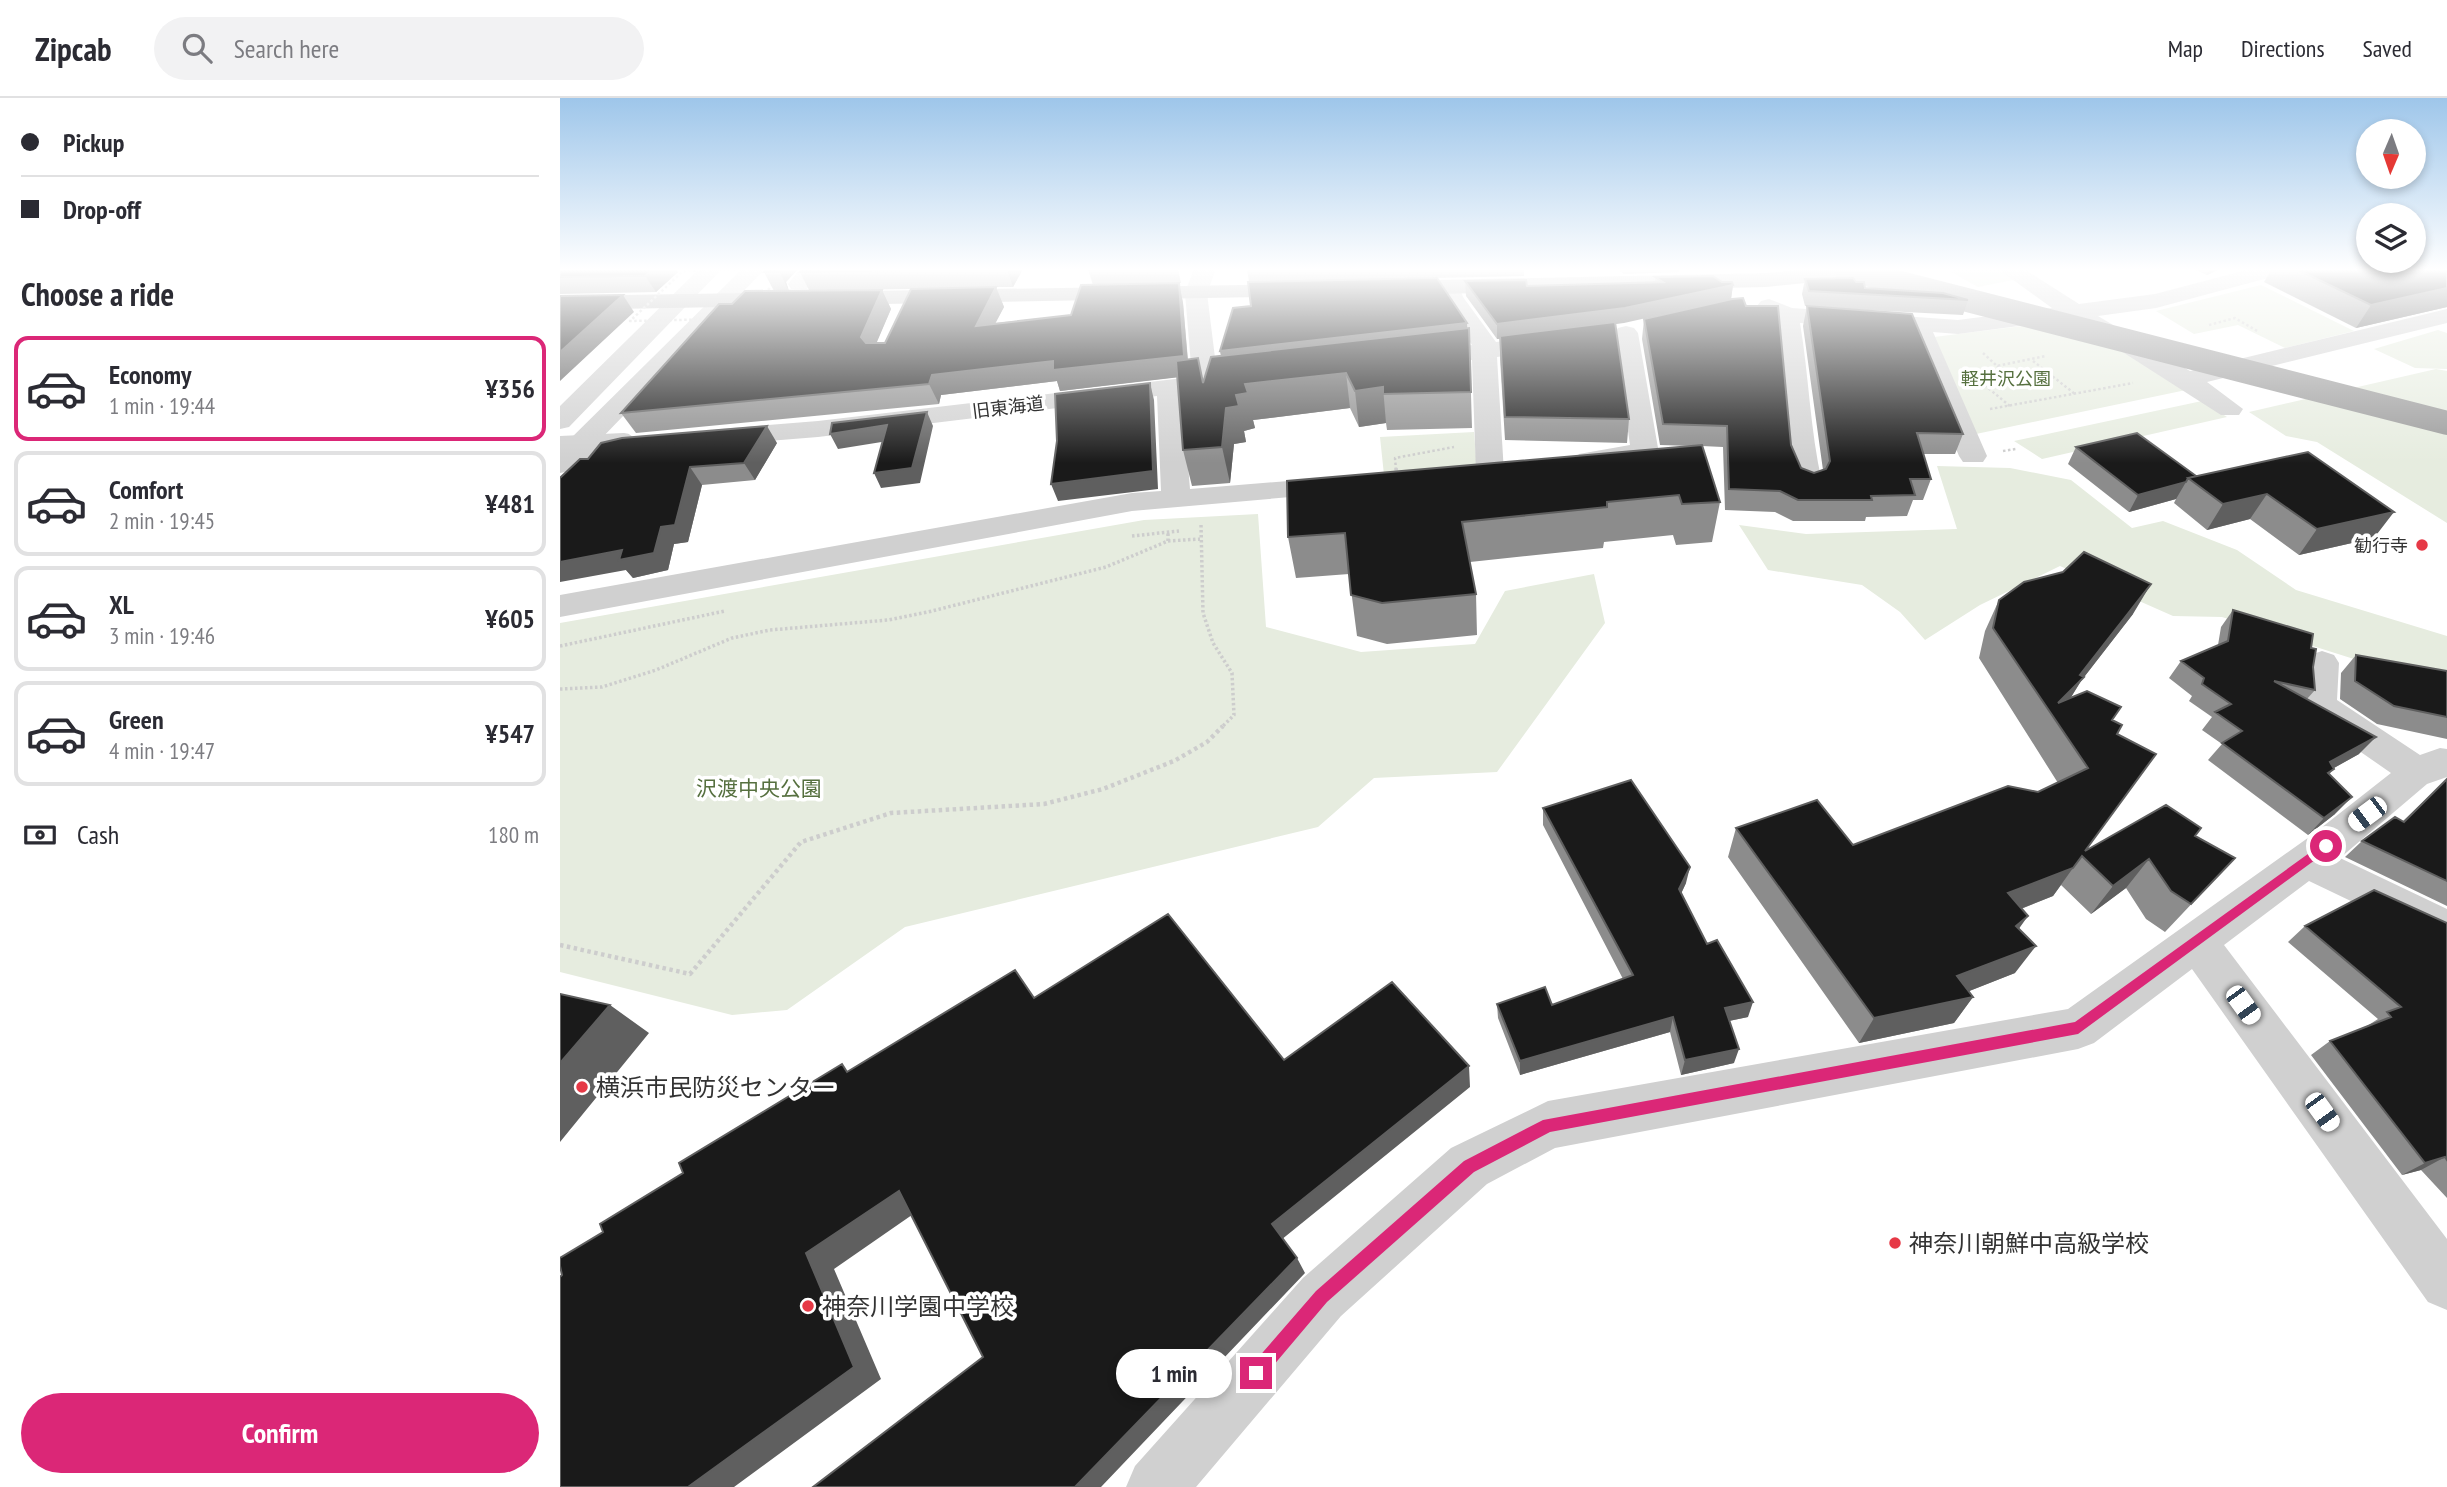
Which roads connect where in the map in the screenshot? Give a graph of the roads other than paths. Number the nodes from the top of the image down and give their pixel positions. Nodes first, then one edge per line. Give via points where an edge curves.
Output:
1 (643, 334) edge
2 (689, 334) edge
3 (1203, 334) edge
4 (1478, 334) edge
5 (1619, 334) edge
6 (1784, 334) edge
7 (1921, 334) edge
8 (2099, 334) edge
9 (2110, 334) edge
10 (2125, 334) edge
11 (2374, 334) edge
12 (1575, 340) edge
13 (1485, 351) junction
14 (1392, 362) edge
15 (1258, 377) edge
16 (2188, 379) junction
17 (1205, 383) junction
18 (560, 386) edge
19 (595, 387) junction
20 (1169, 387) junction
21 (2230, 409) dead end
22 (2447, 416) edge
23 (560, 421) edge
24 (2447, 423) edge
25 (698, 439) edge
26 (635, 444) edge
27 (560, 448) edge
28 (1973, 456) dead end
29 (1569, 463) edge
30 (560, 465) edge
31 (1490, 473) edge
32 (1398, 481) edge
33 (1808, 482) edge
34 (1187, 498) junction
35 (560, 606) edge
36 (2322, 663) dead end
37 (2436, 769) edge
38 (2306, 860) junction
39 (2447, 929) edge
40 (2196, 941) junction
41 (2447, 1283) edge
42 (1156, 1487) edge

1 - 19 street
2 - 30 street
3 - 17 street
4 - 13 street
5 - 29 street via 1613,335 1644,448 1635,454
6 - 33 street via 1797,382
7 - 28 street
8 - 24 highway, bridge
9 - 16 street
10 - 22 highway
11 - 16 street
12 - 13 street
13 - 14 street
13 - 31 street
15 - 17 street, 旧東海道
16 - 21 street
17 - 20 street, 旧東海道
18 - 19 street
19 - 23 street
20 - 25 street, 旧東海道
20 - 34 street
26 - 27 street, bridge
32 - 34 street
34 - 35 street via 1132,502
36 - 37 street via 2319,705
37 - 38 street via 2387,799
38 - 39 street
38 - 40 street
40 - 41 street
40 - 42 street via 2078,1028 1548,1125 1469,1167 1322,1297

